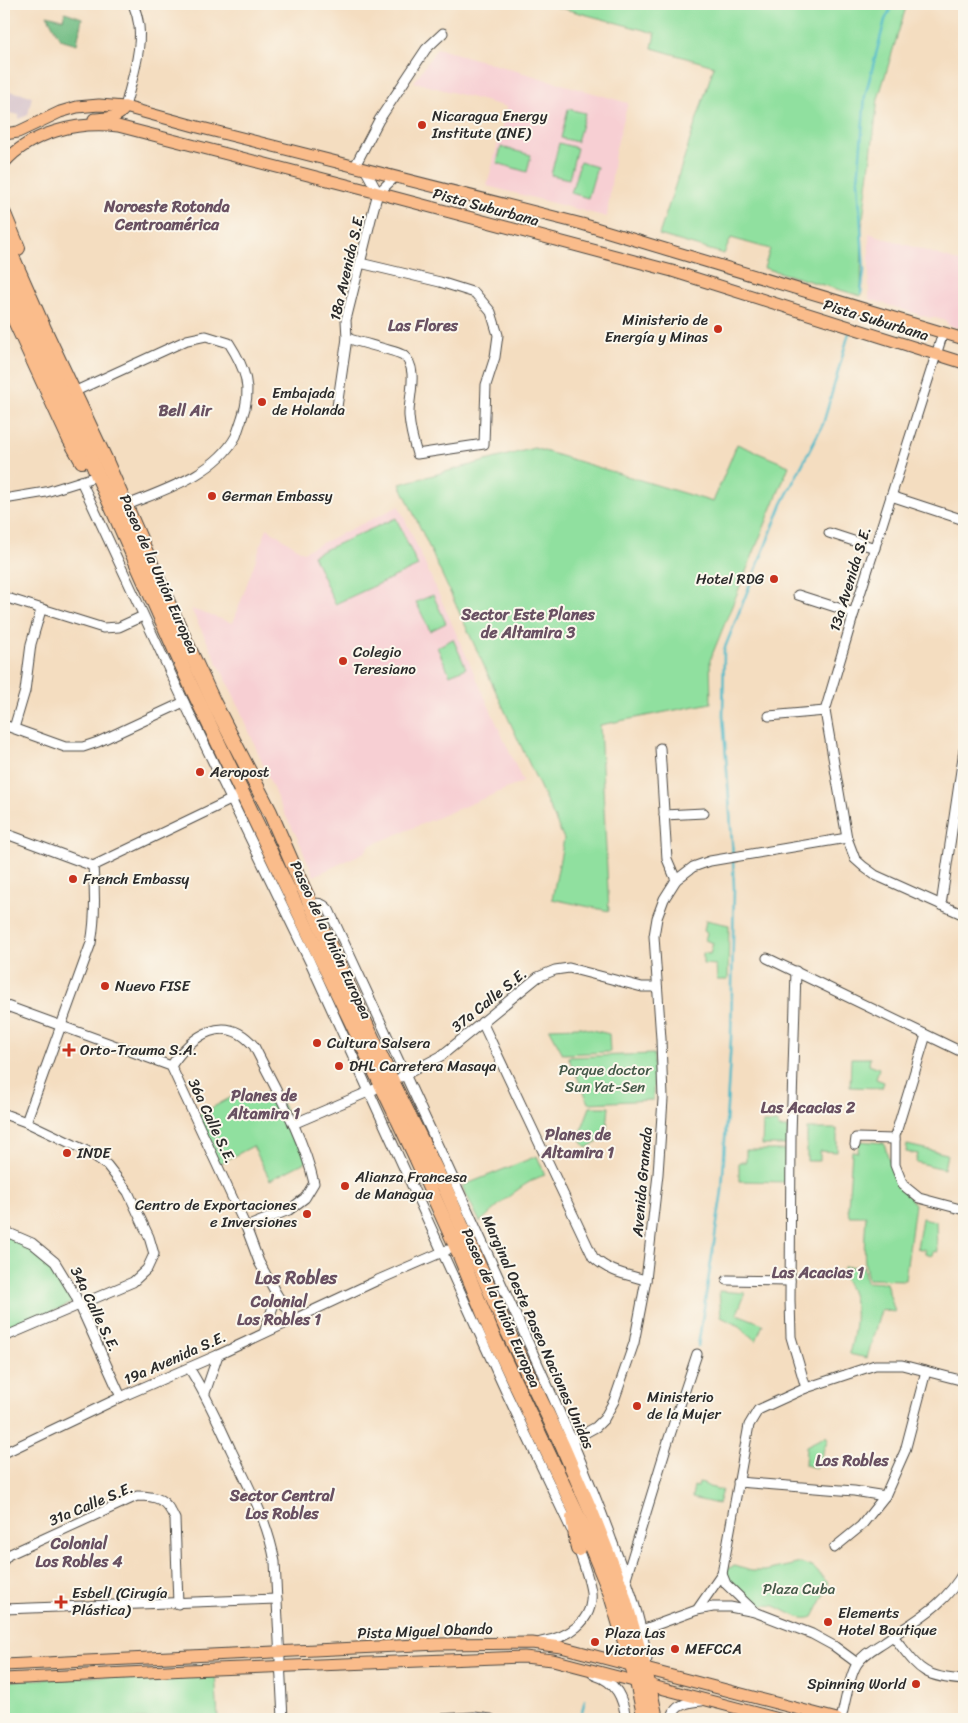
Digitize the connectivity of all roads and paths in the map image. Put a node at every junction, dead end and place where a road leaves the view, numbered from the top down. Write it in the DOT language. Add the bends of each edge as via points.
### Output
graph roads {
  1 [pos="133,4"];
  2 [pos="443,33"];
  3 [pos="125,107"];
  4 [pos="51,133"];
  5 [pos="4,134"];
  6 [pos="4,163"];
  7 [pos="360,168"];
  8 [pos="395,177"];
  9 [pos="378,193"];
  10 [pos="4,214"];
  11 [pos="4,238"];
  12 [pos="360,262"];
  13 [pos="4,264"];
  14 [pos="4,298"];
  15 [pos="943,333"];
  16 [pos="347,338"];
  17 [pos="964,339"];
  18 [pos="937,355"];
  19 [pos="964,363"];
  20 [pos="78,390"];
  21 [pos="337,407"];
  22 [pos="106,462"];
  23 [pos="86,479"];
  24 [pos="891,496"];
  25 [pos="4,499"];
  26 [pos="119,508"];
  27 [pos="964,520"];
  28 [pos="829,533"];
  29 [pos="874,548"];
  30 [pos="798,595"];
  31 [pos="4,597"];
  32 [pos="41,610"];
  33 [pos="854,613"];
  34 [pos="143,616"];
  35 [pos="184,702"];
  36 [pos="825,711"];
  37 [pos="770,716"];
  38 [pos="4,725"];
  39 [pos="14,728"];
  40 [pos="660,748"];
  41 [pos="964,750"];
  42 [pos="237,798"];
  43 [pos="704,813"];
  44 [pos="664,815"];
  45 [pos="4,833"];
  46 [pos="848,838"];
  47 [pos="93,866"];
  48 [pos="676,880"];
  49 [pos="304,905"];
  50 [pos="941,905"];
  51 [pos="964,915"];
  52 [pos="767,958"];
  53 [pos="796,972"];
  54 [pos="657,987"];
  55 [pos="4,1005"];
  56 [pos="482,1022"];
  57 [pos="60,1026"];
  58 [pos="926,1035"];
  59 [pos="964,1052"];
  60 [pos="171,1066"];
  61 [pos="405,1075"];
  62 [pos="382,1086"];
  63 [pos="4,1114"];
  64 [pos="26,1122"];
  65 [pos="293,1124"];
  66 [pos="895,1139"];
  67 [pos="855,1145"];
  68 [pos="964,1210"];
  69 [pos="246,1227"];
  70 [pos="4,1231"];
  71 [pos="456,1246"];
  72 [pos="646,1280"];
  73 [pos="727,1280"];
  74 [pos="790,1281"];
  75 [pos="277,1295"];
  76 [pos="80,1304"];
  77 [pos="295,1319"];
  78 [pos="264,1333"];
  79 [pos="4,1337"];
  80 [pos="697,1354"];
  81 [pos="218,1355"];
  82 [pos="189,1368"];
  83 [pos="926,1371"];
  84 [pos="964,1381"];
  85 [pos="806,1388"];
  86 [pos="205,1393"];
  87 [pos="121,1397"];
  88 [pos="567,1443"];
  89 [pos="547,1452"];
  90 [pos="4,1453"];
  91 [pos="562,1479"];
  92 [pos="738,1482"];
  93 [pos="885,1496"];
  94 [pos="834,1548"];
  95 [pos="578,1549"];
  96 [pos="4,1560"];
  97 [pos="964,1571"];
  98 [pos="722,1574"];
  99 [pos="623,1583"];
  100 [pos="277,1599"];
  101 [pos="178,1604"];
  102 [pos="4,1609"];
  103 [pos="697,1610"];
  104 [pos="755,1612"];
  105 [pos="642,1630"];
  106 [pos="892,1636"];
  107 [pos="532,1643"];
  108 [pos="280,1652"];
  109 [pos="524,1657"];
  110 [pos="857,1663"];
  111 [pos="4,1665"];
  112 [pos="281,1667"];
  113 [pos="641,1668"];
  114 [pos="4,1679"];
  115 [pos="964,1680"];
  116 [pos="643,1684"];
  117 [pos="705,1701"];
  118 [pos="283,1719"];
  119 [pos="439,1719"];
  120 [pos="491,1719"];
  121 [pos="626,1719"];
  122 [pos="645,1719"];
  123 [pos="656,1719"];
  124 [pos="672,1719"];
  125 [pos="779,1719"];
  126 [pos="839,1719"];
  1 -- 3 [label="street" via="140,33"];
  2 -- 7 [label="street" via="426,49 379,120"];
  3 -- 4 [label="main road" via="115,117 76,122"];
  3 -- 5 [label="main road, Pista Suburbana" via="99,105 77,108 60,112 18,132"];
  3 -- 7 [label="main road, Pista Suburbana"];
  4 -- 6 [label="main road, Pista Suburbana" via="20,148"];
  4 -- 9 [label="main road, Pista Suburbana" via="93,124 118,126"];
  7 -- 8 [label="main road, Pista Suburbana"];
  7 -- 9 [label="street"];
  8 -- 9 [label="street"];
  8 -- 15 [label="main road, Pista Suburbana" via="582,224"];
  9 -- 12 [label="street, 18a Avenida S.E."];
  9 -- 18 [label="main road, Pista Suburbana" via="672,271"];
  10 -- 20 [label="highway, Paseo de la Unión Europea"];
  11 -- 22 [label="highway, Paseo de la Unión Europea"];
  12 -- 16 [label="street, 18a Avenida S.E." via="346,320"];
  12 -- 16 [label="street" via="474,293 491,312 498,336 486,385 484,444 417,454 409,413 412,373 409,363 403,355"];
  13 -- 26 [label="highway, Paseo de la Unión Europea"];
  14 -- 23 [label="highway"];
  15 -- 17 [label="main road, Pista Suburbana"];
  15 -- 18 [label="street, 13a Avenida S.E."];
  16 -- 21 [label="street, 18a Avenida S.E."];
  18 -- 19 [label="main road, Pista Suburbana"];
  18 -- 24 [label="street, 13a Avenida S.E."];
  20 -- 22 [label="highway, Paseo de la Unión Europea" via="92,418"];
  20 -- 26 [label="street" via="187,340 206,336 229,343 244,370 248,389 245,408 236,436 220,457 182,481"];
  22 -- 26 [label="highway, Paseo de la Unión Europea"];
  23 -- 25 [label="street" via="46,492"];
  23 -- 26 [label="highway"];
  23 -- 34 [label="street"];
  24 -- 27 [label="street"];
  24 -- 29 [label="street, 13a Avenida S.E."];
  26 -- 42 [label="highway, Paseo de la Unión Europea"];
  26 -- 49 [label="highway, Paseo de la Unión Europea" via="270,812"];
  28 -- 29 [label="street"];
  29 -- 33 [label="street, 13a Avenida S.E."];
  30 -- 33 [label="street"];
  31 -- 32 [label="street"];
  32 -- 34 [label="street" via="103,628 119,627"];
  32 -- 39 [label="street"];
  33 -- 36 [label="street, 13a Avenida S.E."];
  34 -- 35 [label="street"];
  35 -- 39 [label="street" via="82,747 64,746"];
  35 -- 42 [label="street"];
  36 -- 37 [label="street"];
  36 -- 46 [label="street, 13a Avenida S.E."];
  38 -- 39 [label="street"];
  40 -- 44 [label="street"];
  41 -- 50 [label="street"];
  42 -- 47 [label="street"];
  42 -- 49 [label="highway, Paseo de la Unión Europea"];
  42 -- 62 [label="street" via="310,962"];
  43 -- 44 [label="street"];
  44 -- 48 [label="street" via="667,859"];
  45 -- 47 [label="street"];
  46 -- 48 [label="street" via="710,861 692,867"];
  46 -- 50 [label="street" via="855,859 864,868"];
  47 -- 57 [label="street" via="94,930"];
  48 -- 54 [label="street, Avenida Granada" via="657,918 654,936"];
  49 -- 61 [label="street, Marginal Oeste Paseo Naciones Unidas" via="320,903 329,910"];
  49 -- 62 [label="highway, Paseo de la Unión Europea"];
  50 -- 51 [label="street"];
  52 -- 53 [label="street"];
  53 -- 58 [label="street"];
  53 -- 74 [label="street"];
  54 -- 56 [label="street, 37a Calle S.E." via="642,987 569,968 555,970 538,977"];
  54 -- 72 [label="street, Avenida Granada" via="663,1099"];
  55 -- 57 [label="street, 36a Calle S.E."];
  56 -- 61 [label="street, 37a Calle S.E." via="441,1056"];
  56 -- 72 [label="street" via="593,1257 615,1272"];
  57 -- 60 [label="street, 36a Calle S.E."];
  57 -- 64 [label="street"];
  58 -- 59 [label="street"];
  58 -- 66 [label="street"];
  60 -- 65 [label="street" via="192,1040 217,1029 231,1029 245,1035 254,1046"];
  60 -- 69 [label="street, 36a Calle S.E."];
  61 -- 62 [label="street, 37a Calle S.E."];
  61 -- 88 [label="street, Marginal Oeste Paseo Naciones Unidas"];
  62 -- 65 [label="street, 37a Calle S.E."];
  62 -- 71 [label="highway, Paseo de la Unión Europea"];
  63 -- 64 [label="street"];
  64 -- 76 [label="street" via="89,1152 107,1165 128,1192 152,1245 154,1254 141,1276"];
  65 -- 69 [label="street" via="314,1183 305,1198 288,1210"];
  66 -- 67 [label="street" via="856,1138"];
  66 -- 68 [label="street" via="895,1165 903,1185 919,1198"];
  69 -- 75 [label="street, 36a Calle S.E." via="259,1262"];
  70 -- 76 [label="street, 34a Calle S.E." via="32,1243 55,1262"];
  71 -- 77 [label="street, 19a Avenida S.E."];
  71 -- 88 [label="highway, Paseo de la Unión Europea" via="507,1330"];
  71 -- 89 [label="highway, Paseo de la Unión Europea" via="493,1336"];
  71 -- 95 [label="street" via="506,1392"];
  72 -- 88 [label="street, Avenida Granada" via="634,1343 614,1401 600,1423"];
  73 -- 74 [label="street"];
  74 -- 85 [label="street" via="791,1337"];
  75 -- 77 [label="street, 36a Calle S.E."];
  75 -- 78 [label="street"];
  76 -- 79 [label="street"];
  76 -- 87 [label="street, 34a Calle S.E."];
  77 -- 78 [label="street, 19a Avenida S.E."];
  78 -- 81 [label="street, 19a Avenida S.E."];
  80 -- 99 [label="street"];
  81 -- 82 [label="street, 19a Avenida S.E."];
  81 -- 86 [label="street"];
  82 -- 86 [label="street"];
  82 -- 87 [label="street, 19a Avenida S.E."];
  83 -- 84 [label="street"];
  83 -- 85 [label="street" via="902,1365 875,1365"];
  83 -- 93 [label="street" via="905,1451"];
  85 -- 92 [label="street" via="758,1410 749,1425"];
  86 -- 100 [label="street" via="271,1541"];
  87 -- 90 [label="street, 19a Avenida S.E."];
  88 -- 89 [label="street, Avenida Granada"];
  88 -- 99 [label="highway, Paseo de la Unión Europea"];
  89 -- 91 [label="highway, Paseo de la Unión Europea"];
  91 -- 95 [label="highway"];
  91 -- 113 [label="highway, Paseo de la Unión Europea"];
  92 -- 93 [label="street"];
  92 -- 98 [label="street"];
  93 -- 94 [label="street" via="861,1526"];
  95 -- 107 [label="street" via="590,1588 587,1614 567,1635"];
  96 -- 101 [label="street, 31a Calle S.E." via="137,1496 150,1496 164,1500 175,1519"];
  97 -- 106 [label="street" via="953,1589 931,1611"];
  98 -- 103 [label="street"];
  98 -- 104 [label="street" via="726,1584"];
  99 -- 105 [label="street"];
  99 -- 113 [label="highway, Paseo de la Unión Europea"];
  100 -- 101 [label="street"];
  100 -- 108 [label="street"];
  101 -- 102 [label="street"];
  103 -- 104 [label="street" via="730,1607"];
  103 -- 105 [label="street"];
  104 -- 110 [label="street" via="812,1634"];
  105 -- 113 [label="street"];
  106 -- 110 [label="street"];
  106 -- 115 [label="street" via="920,1669 934,1676"];
  107 -- 108 [label="main road, Pista Miguel Obando"];
  107 -- 113 [label="main road, Pista Miguel Obando" via="561,1647"];
  108 -- 111 [label="main road, Pista Miguel Obando"];
  108 -- 112 [label="street"];
  109 -- 112 [label="main road, Pista Miguel Obando"];
  109 -- 116 [label="main road, Pista Miguel Obando" via="553,1660"];
  109 -- 121 [label="street" via="575,1669 607,1681 622,1697"];
  110 -- 126 [label="street"];
  112 -- 114 [label="main road, Pista Miguel Obando"];
  112 -- 118 [label="street"];
  113 -- 116 [label="highway, Paseo de la Unión Europea"];
  113 -- 126 [label="main road, Pista Miguel Obando"];
  116 -- 117 [label="main road, Pista Miguel Obando"];
  116 -- 122 [label="highway, Paseo de la Unión Europea"];
  116 -- 123 [label="highway, Paseo de la Unión Europea"];
  117 -- 124 [label="street" via="679,1706"];
  117 -- 125 [label="main road, Pista Miguel Obando"];
  119 -- 120 [label="street"];
}
